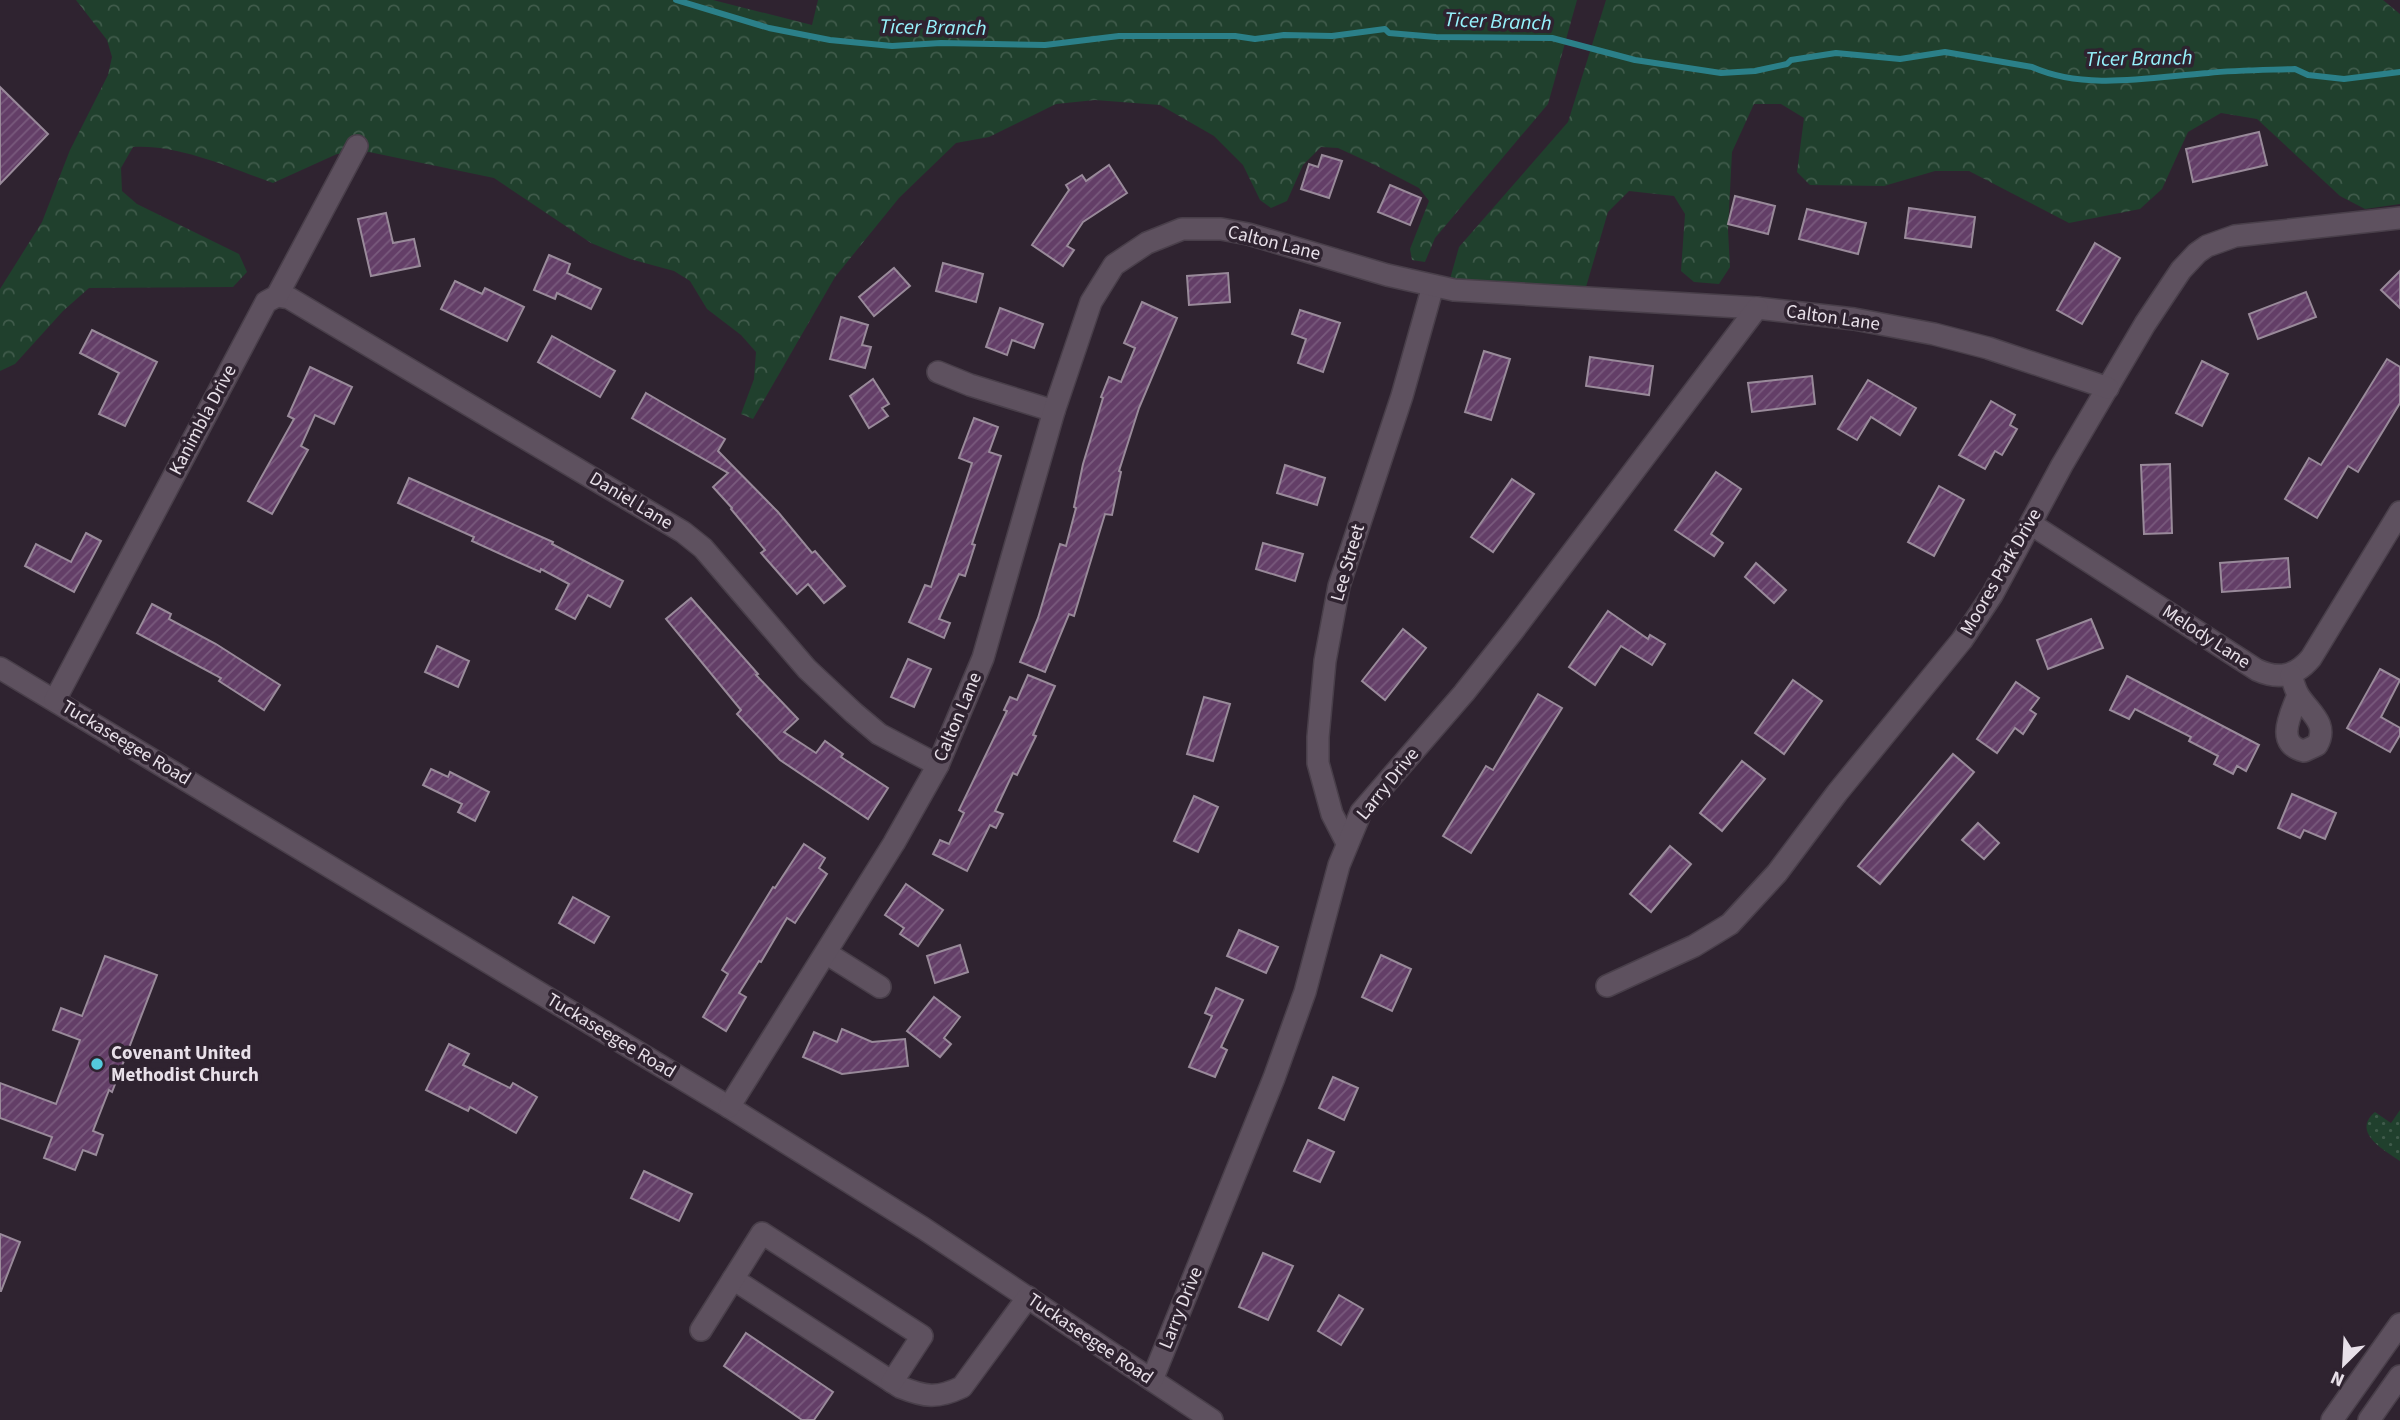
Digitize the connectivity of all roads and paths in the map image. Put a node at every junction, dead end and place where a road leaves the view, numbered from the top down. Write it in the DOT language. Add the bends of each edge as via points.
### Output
graph roads {
  1 [pos="358,146"];
  2 [pos="2400,218"];
  3 [pos="1433,286"];
  4 [pos="277,296"];
  5 [pos="1757,308"];
  6 [pos="938,372"];
  7 [pos="2108,388"];
  8 [pos="1054,411"];
  9 [pos="2400,512"];
  10 [pos="2031,524"];
  11 [pos="0,668"];
  12 [pos="55,700"];
  13 [pos="938,765"];
  14 [pos="1347,843"];
  15 [pos="826,953"];
  16 [pos="1607,986"];
  17 [pos="880,987"];
  18 [pos="729,1107"];
  19 [pos="733,1279"];
  20 [pos="1028,1297"];
  21 [pos="2400,1324"];
  22 [pos="701,1330"];
  23 [pos="2393,1348"];
  24 [pos="2400,1376"];
  25 [pos="1152,1380"];
  26 [pos="892,1382"];
  27 [pos="1202,1417"];
  28 [pos="2332,1420"];
  29 [pos="2369,1420"];
  1 -- 4 [label="street, Kanimbla Drive"];
  2 -- 7 [label="street, Moores Park Drive" via="2273,230 2207,246 2180,270"];
  3 -- 5 [label="street, Calton Lane"];
  3 -- 8 [label="street, Calton Lane" via="1248,234 1182,229 1147,243 1114,265 1098,288"];
  3 -- 14 [label="street, Lee Street" via="1339,586 1325,661 1318,763 1332,814"];
  4 -- 12 [label="street, Kanimbla Drive" via="266,302"];
  4 -- 13 [label="street, Daniel Lane" via="289,298 683,532 703,548 807,669 854,713 879,734"];
  5 -- 7 [label="street, Calton Lane" via="1934,334"];
  5 -- 14 [label="street, Larry Drive" via="1513,631 1361,812"];
  6 -- 8 [label="street"];
  7 -- 10 [label="street, Moores Park Drive"];
  8 -- 13 [label="street, Calton Lane" via="983,658"];
  9 -- 10 [label="street, Melody Lane" via="2295,685 2257,670"];
  10 -- 16 [label="street, Moores Park Drive" via="1962,640 1749,905 1730,924 1694,947"];
  11 -- 12 [label="street, Tuckaseegee Road"];
  12 -- 18 [label="street, Tuckaseegee Road"];
  13 -- 15 [label="street, Calton Lane"];
  14 -- 25 [label="street, Larry Drive" via="1305,992 1274,1078"];
  15 -- 17 [label="street"];
  15 -- 18 [label="street, Calton Lane"];
  18 -- 20 [label="street, Tuckaseegee Road"];
  19 -- 22 [label="street"];
  19 -- 26 [label="street"];
  19 -- 26 [label="street" via="762,1233 922,1336"];
  20 -- 25 [label="street, Tuckaseegee Road"];
  20 -- 26 [label="street" via="962,1387 948,1394 923,1396"];
  21 -- 23 [label="street"];
  23 -- 28 [label="street"];
  24 -- 29 [label="street"];
  25 -- 27 [label="street, Tuckaseegee Road"];
}
